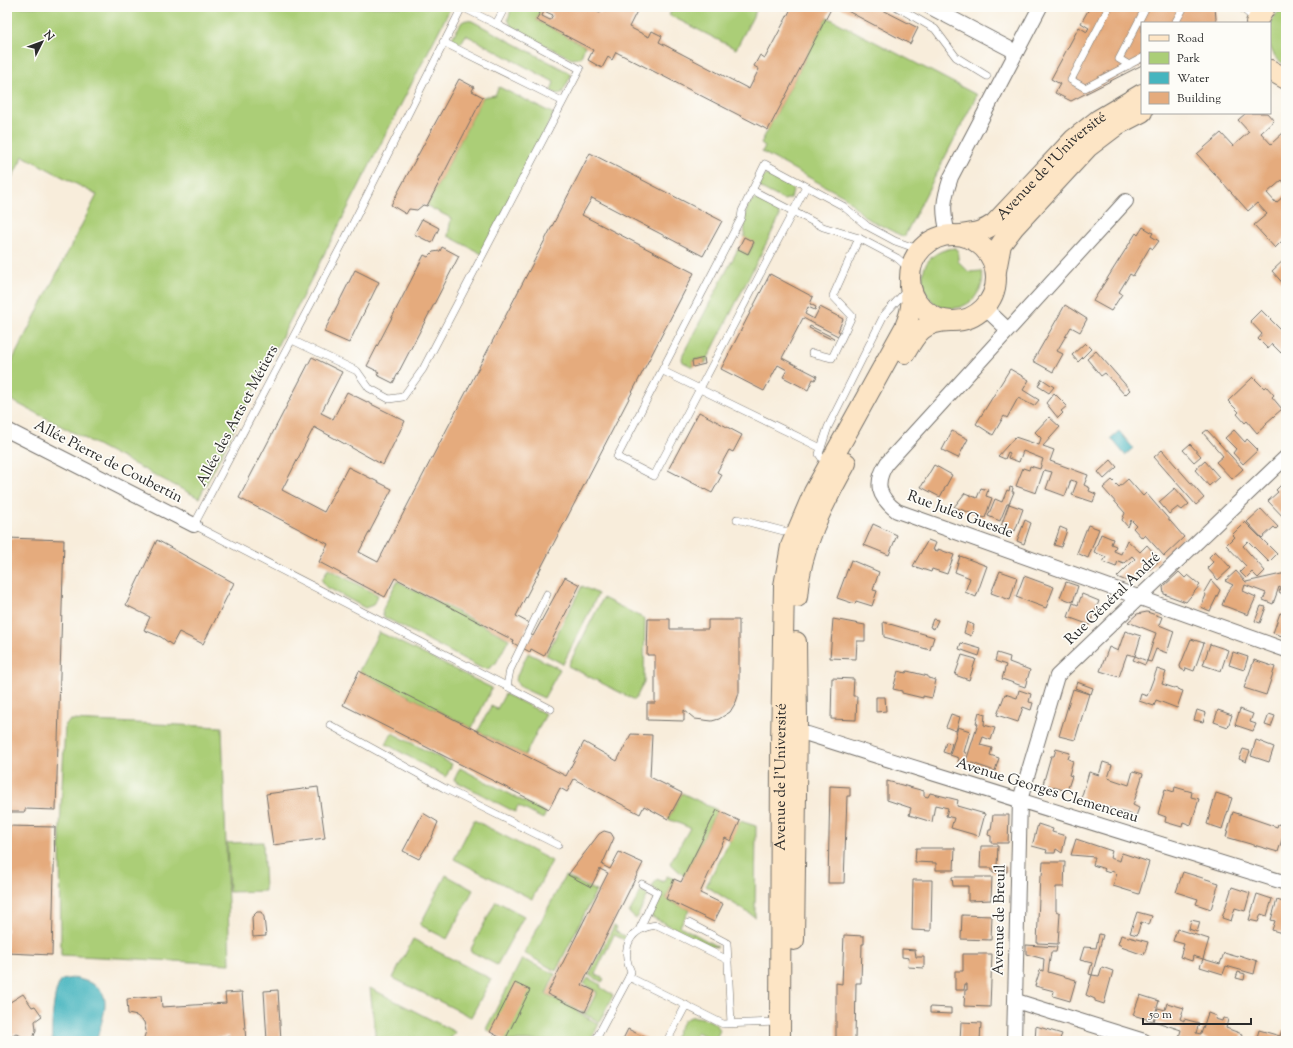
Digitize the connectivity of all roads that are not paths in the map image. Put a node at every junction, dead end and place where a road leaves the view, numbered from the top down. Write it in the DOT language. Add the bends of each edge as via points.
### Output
graph roads {
  1 [pos="462,7"];
  2 [pos="505,7"];
  3 [pos="897,7"];
  4 [pos="930,7"];
  5 [pos="1040,7"];
  6 [pos="1109,7"];
  7 [pos="1146,7"];
  8 [pos="1184,7"];
  9 [pos="1241,7"];
  10 [pos="1259,17"];
  11 [pos="1176,22"];
  12 [pos="496,24"];
  13 [pos="443,42"];
  14 [pos="1016,52"];
  15 [pos="1141,59"];
  16 [pos="1129,65"];
  17 [pos="987,76"];
  18 [pos="1141,95"];
  19 [pos="562,101"];
  20 [pos="1141,113"];
  21 [pos="806,187"];
  22 [pos="752,190"];
  23 [pos="1126,201"];
  24 [pos="794,211"];
  25 [pos="955,235"];
  26 [pos="859,238"];
  27 [pos="926,243"];
  28 [pos="996,271"];
  29 [pos="910,280"];
  30 [pos="985,308"];
  31 [pos="950,321"];
  32 [pos="1007,329"];
  33 [pos="292,340"];
  34 [pos="812,353"];
  35 [pos="663,370"];
  36 [pos="699,390"];
  37 [pos="7,430"];
  38 [pos="821,448"];
  39 [pos="1286,457"];
  40 [pos="836,468"];
  41 [pos="737,519"];
  42 [pos="194,525"];
  43 [pos="803,536"];
  44 [pos="547,594"];
  45 [pos="1139,597"];
  46 [pos="1286,650"];
  47 [pos="507,686"];
  48 [pos="551,708"];
  49 [pos="330,725"];
  50 [pos="797,734"];
  51 [pos="1020,800"];
  52 [pos="558,845"];
  53 [pos="1286,883"];
  54 [pos="642,884"];
  55 [pos="689,923"];
  56 [pos="639,930"];
  57 [pos="728,960"];
  58 [pos="629,977"];
  59 [pos="1016,1001"];
  60 [pos="686,1005"];
  61 [pos="731,1023"];
  62 [pos="787,1031"];
  63 [pos="594,1041"];
  64 [pos="667,1041"];
  65 [pos="1014,1041"];
  66 [pos="1144,1041"];
  1 -- 12 [label="lane"];
  1 -- 13 [label="lane, Allée des Arts et Métiers"];
  2 -- 12 [label="lane"];
  3 -- 17 [label="lane" via="935,29 956,57"];
  4 -- 14 [label="street"];
  5 -- 14 [label="street"];
  6 -- 16 [label="lane" via="1071,80 1085,88"];
  7 -- 16 [label="lane" via="1119,59"];
  8 -- 11 [label="lane"];
  9 -- 10 [label="lane"];
  12 -- 19 [label="lane" via="580,69"];
  13 -- 19 [label="lane"];
  13 -- 33 [label="lane, Allée des Arts et Métiers"];
  14 -- 25 [label="street" via="951,177 943,214"];
  15 -- 16 [label="lane"];
  18 -- 25 [label="street, Avenue de l'Université" via="1098,120 1074,139 990,227 979,233"];
  19 -- 33 [label="lane" via="423,369 403,397 389,399 369,388 357,371"];
  20 -- 28 [label="street, Avenue de l'Université" via="1103,135 1074,160 1006,235 998,253"];
  21 -- 22 [label="lane" via="765,164"];
  21 -- 24 [label="lane"];
  21 -- 27 [label="lane" via="843,206 867,226 904,245 912,247"];
  22 -- 24 [label="lane"];
  22 -- 35 [label="lane" via="742,211 742,218"];
  23 -- 32 [label="street, Rue Jules Guesde"];
  24 -- 26 [label="lane" via="823,227"];
  24 -- 36 [label="lane"];
  25 -- 27 [label="street" via="936,237"];
  25 -- 28 [label="street" via="974,239 984,247 992,258"];
  26 -- 29 [label="lane" via="897,258 904,264"];
  26 -- 34 [label="lane" via="833,296 852,316 832,358"];
  27 -- 29 [label="street" via="912,261"];
  28 -- 30 [label="street" via="996,284"];
  29 -- 31 [label="street" via="916,300 925,311 936,318"];
  29 -- 38 [label="lane" via="884,315 828,427"];
  29 -- 40 [label="street, Avenue de l'Université" via="912,312"];
  30 -- 31 [label="street" via="975,316"];
  30 -- 32 [label="street"];
  31 -- 40 [label="street, Avenue de l'Université" via="930,324 916,333"];
  32 -- 45 [label="street, Rue Jules Guesde" via="887,463 881,473 879,484 883,497 897,511"];
  33 -- 42 [label="lane, Allée des Arts et Métiers"];
  35 -- 36 [label="lane"];
  35 -- 36 [label="lane" via="617,458 654,476"];
  36 -- 38 [label="lane"];
  37 -- 42 [label="street, Allée Pierre de Coubertin"];
  38 -- 40 [label="lane" via="819,454 823,460"];
  39 -- 45 [label="street, Rue Général André"];
  40 -- 43 [label="street, Avenue de l'Université" via="815,522"];
  41 -- 43 [label="lane"];
  42 -- 47 [label="lane"];
  43 -- 50 [label="street, Avenue de l'Université" via="796,628"];
  43 -- 62 [label="street, Avenue de l'Université" via="791,546 784,586 780,743"];
  44 -- 47 [label="lane" via="510,670"];
  45 -- 46 [label="street, Rue Jules Guesde"];
  45 -- 51 [label="street, Rue Général André" via="1057,676"];
  47 -- 48 [label="lane"];
  49 -- 52 [label="lane" via="444,788"];
  50 -- 51 [label="street, Avenue Georges Clemenceau" via="808,734"];
  50 -- 62 [label="street, Avenue de l'Université"];
  51 -- 53 [label="street, Avenue Georges Clemenceau"];
  51 -- 59 [label="street, Avenue de Breuil"];
  54 -- 56 [label="lane" via="657,892"];
  55 -- 57 [label="lane" via="728,944"];
  56 -- 57 [label="lane" via="657,925"];
  56 -- 58 [label="lane" via="627,946 626,955 631,972"];
  57 -- 61 [label="lane"];
  58 -- 60 [label="lane"];
  58 -- 63 [label="lane"];
  59 -- 65 [label="street, Avenue de Breuil"];
  59 -- 66 [label="street"];
  60 -- 61 [label="lane" via="723,1024"];
  60 -- 64 [label="lane"];
  61 -- 62 [label="lane"];
}
